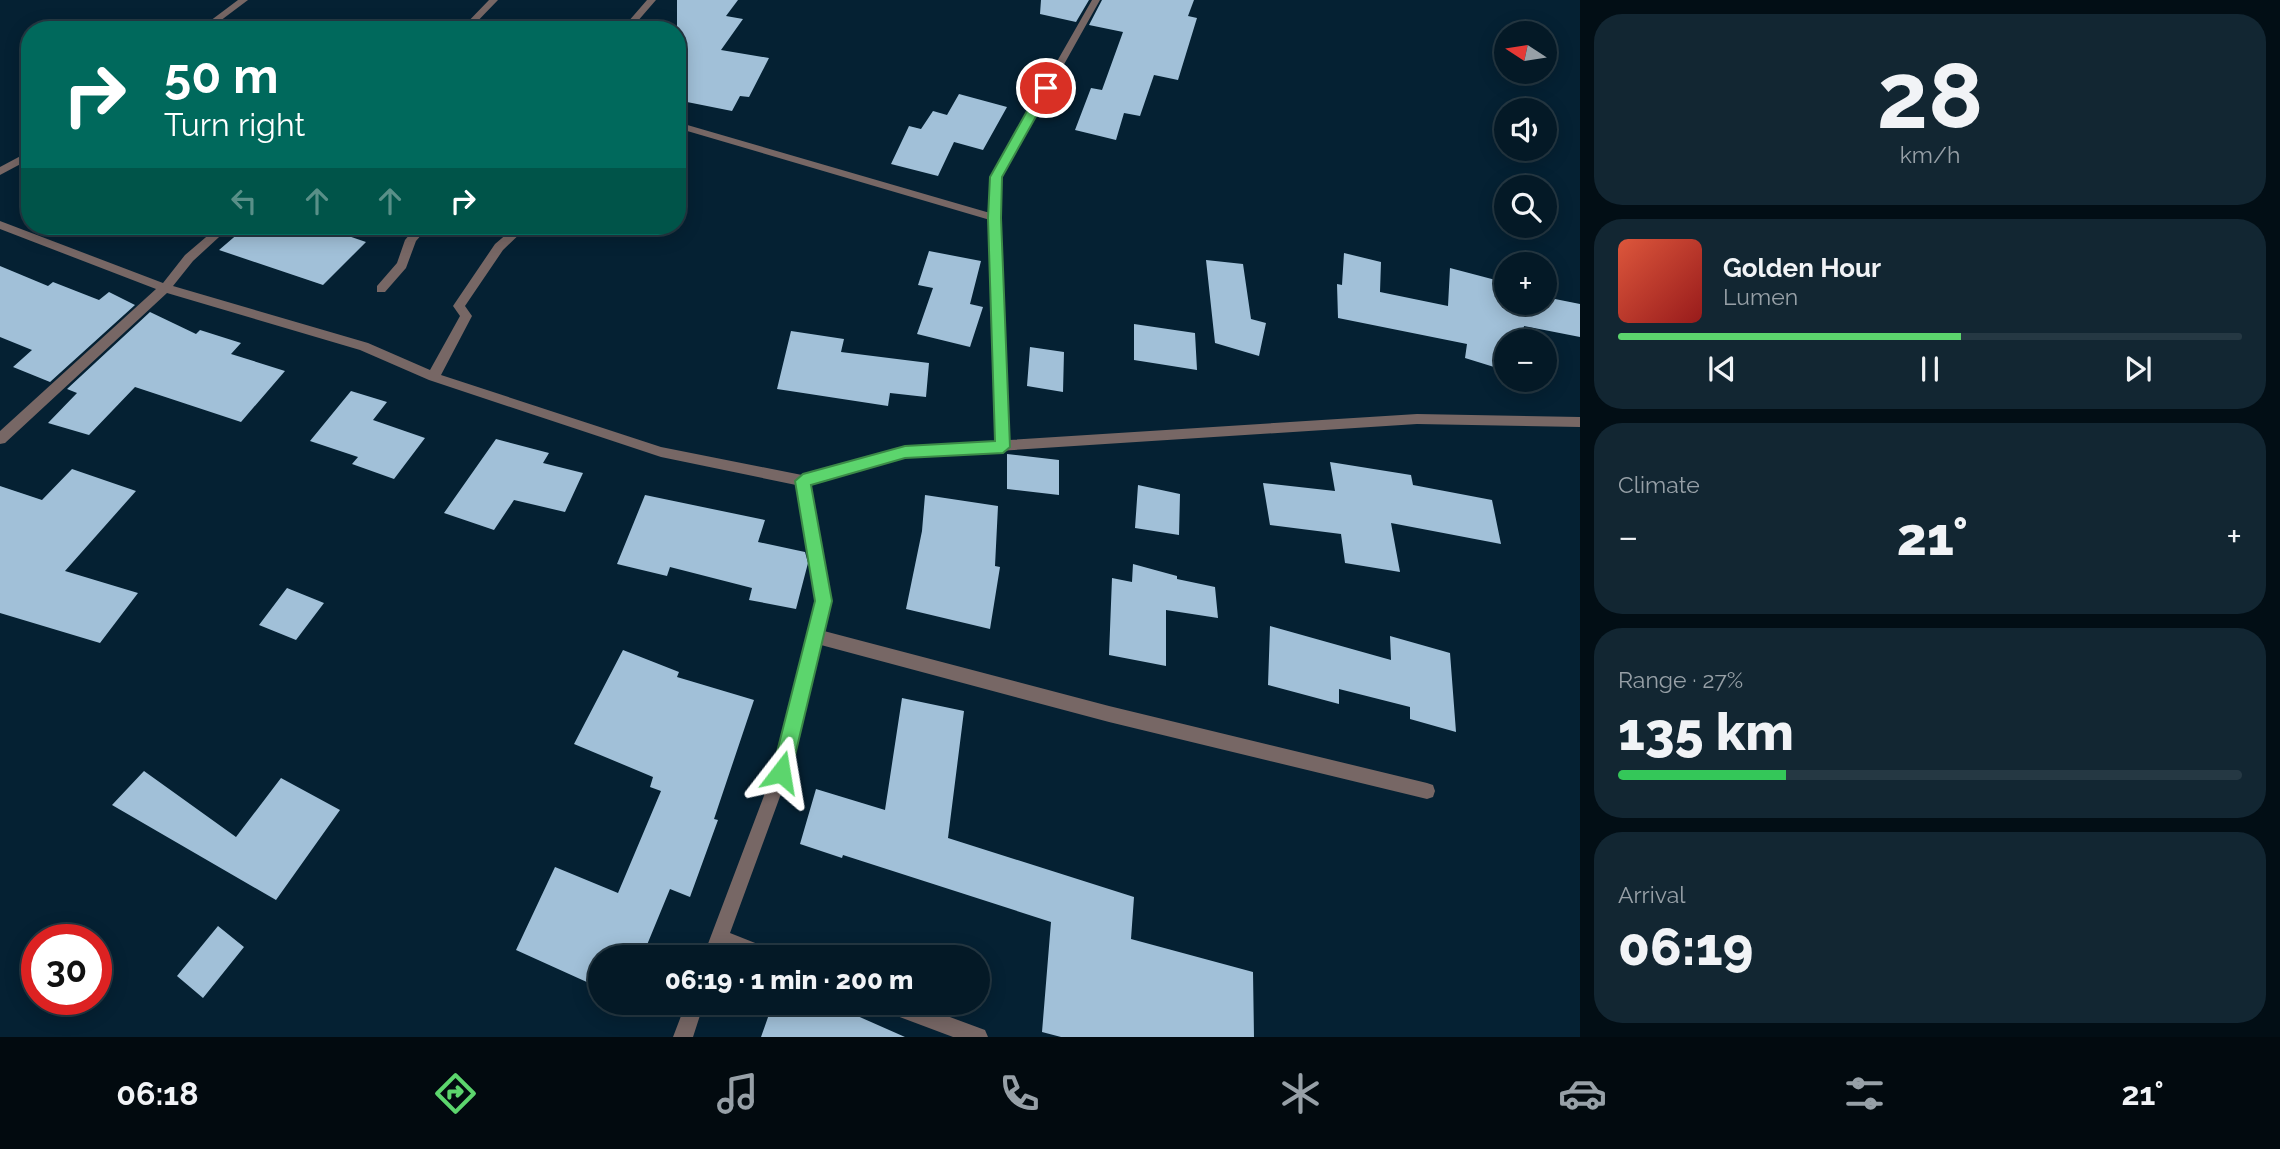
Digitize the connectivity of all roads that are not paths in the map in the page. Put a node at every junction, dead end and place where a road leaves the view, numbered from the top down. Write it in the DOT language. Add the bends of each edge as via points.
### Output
graph roads {
  1 [pos="244,0"];
  2 [pos="494,0"];
  3 [pos="652,0"];
  4 [pos="1096,0"];
  5 [pos="215,21"];
  6 [pos="473,21"];
  7 [pos="633,21"];
  8 [pos="686,128"];
  9 [pos="21,159"];
  10 [pos="0,172"];
  11 [pos="995,218"];
  12 [pos="0,225"];
  13 [pos="21,233"];
  14 [pos="26,235"];
  15 [pos="216,235"];
  16 [pos="415,235"];
  17 [pos="513,235"];
  18 [pos="165,288"];
  19 [pos="381,289"];
  20 [pos="433,377"];
  21 [pos="1580,422"];
  22 [pos="0,439"];
  23 [pos="1003,447"];
  24 [pos="803,481"];
  25 [pos="815,636"];
  26 [pos="1427,791"];
  27 [pos="719,938"];
  28 [pos="716,945"];
  29 [pos="737,945"];
  30 [pos="691,1015"];
  31 [pos="920,1015"];
  32 [pos="683,1037"];
  33 [pos="978,1037"];
  1 -- 5 [label="street"];
  2 -- 6 [label="street"];
  3 -- 7 [label="street"];
  4 -- 11 [label="street" via="996,177"];
  8 -- 11 [label="street"];
  9 -- 10 [label="street"];
  11 -- 23 [label="street"];
  12 -- 13 [label="street"];
  14 -- 18 [label="street"];
  15 -- 18 [label="street"];
  16 -- 19 [label="street" via="402,265"];
  17 -- 20 [label="street" via="499,247 459,306 466,316"];
  18 -- 20 [label="street" via="364,346"];
  18 -- 22 [label="street"];
  20 -- 24 [label="street" via="661,452"];
  21 -- 23 [label="street" via="1417,419"];
  23 -- 24 [label="street" via="905,452"];
  24 -- 25 [label="street" via="824,601"];
  25 -- 26 [label="street"];
  25 -- 27 [label="street" via="781,772"];
  27 -- 28 [label="street"];
  27 -- 29 [label="street"];
  30 -- 32 [label="street"];
  31 -- 33 [label="street"];
}
